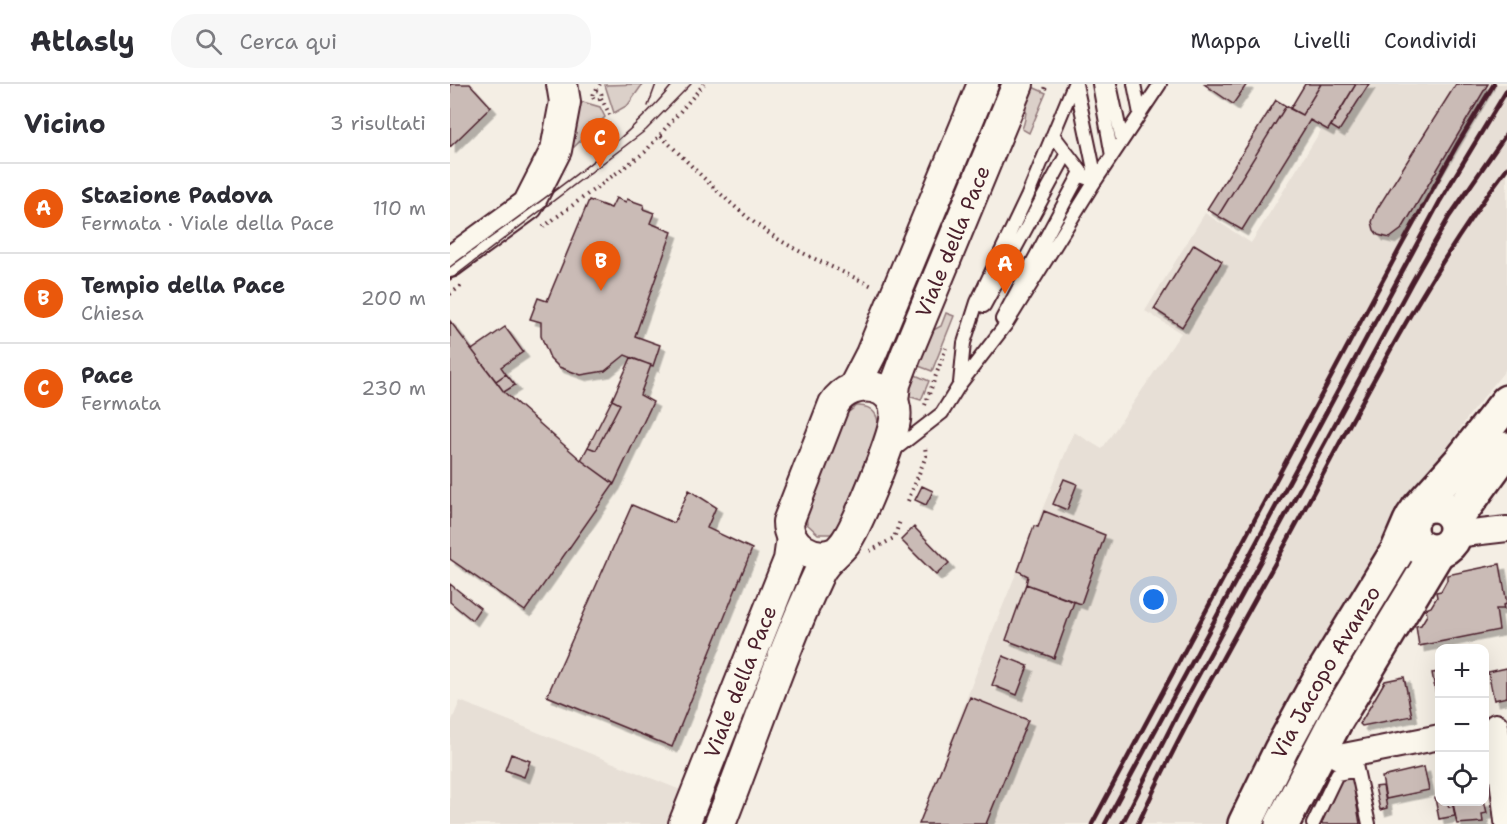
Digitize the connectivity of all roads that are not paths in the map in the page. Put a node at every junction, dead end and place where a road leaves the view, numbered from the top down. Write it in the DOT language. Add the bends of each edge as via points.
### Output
graph roads {
  1 [pos="562,84"];
  2 [pos="983,84"];
  3 [pos="1099,84"];
  4 [pos="1110,84"];
  5 [pos="1134,84"];
  6 [pos="1148,84"];
  7 [pos="1160,84"];
  8 [pos="1076,85"];
  9 [pos="1037,86"];
  10 [pos="1151,98"];
  11 [pos="1139,110"];
  12 [pos="1054,136"];
  13 [pos="1122,140"];
  14 [pos="1112,152"];
  15 [pos="1067,153"];
  16 [pos="1078,177"];
  17 [pos="1094,183"];
  18 [pos="460,271"];
  19 [pos="969,326"];
  20 [pos="993,340"];
  21 [pos="960,384"];
  22 [pos="854,387"];
  23 [pos="1507,402"];
  24 [pos="894,404"];
  25 [pos="925,428"];
  26 [pos="1507,449"];
  27 [pos="881,461"];
  28 [pos="1414,516"];
  29 [pos="1507,529"];
  30 [pos="1449,535"];
  31 [pos="792,538"];
  32 [pos="835,553"];
  33 [pos="1496,726"];
  34 [pos="1435,739"];
  35 [pos="1321,746"];
  36 [pos="1355,763"];
  37 [pos="1507,820"];
  38 [pos="684,824"];
  39 [pos="720,824"];
  40 [pos="1245,824"];
  41 [pos="1282,824"];
  42 [pos="1313,824"];
  43 [pos="1369,824"];
  1 -- 18 [label="street" via="565,102 556,150 532,219"];
  2 -- 22 [label="street, Viale della Pace"];
  3 -- 14 [label="lane"];
  4 -- 13 [label="lane"];
  5 -- 11 [label="lane"];
  6 -- 10 [label="lane"];
  7 -- 10 [label="lane"];
  8 -- 12 [label="lane"];
  8 -- 17 [label="lane"];
  9 -- 24 [label="street, Viale della Pace" via="906,355 895,384"];
  10 -- 11 [label="lane"];
  11 -- 13 [label="lane"];
  12 -- 15 [label="lane"];
  12 -- 19 [label="lane"];
  13 -- 14 [label="lane"];
  14 -- 17 [label="lane"];
  15 -- 16 [label="lane"];
  15 -- 19 [label="lane" via="985,304"];
  16 -- 17 [label="lane"];
  16 -- 20 [label="lane" via="1003,314"];
  17 -- 20 [label="lane"];
  19 -- 21 [label="lane"];
  20 -- 21 [label="lane"];
  21 -- 25 [label="lane" via="942,413"];
  22 -- 24 [label="street" via="871,386 887,394"];
  22 -- 31 [label="street, Viale della Pace" via="840,395 831,409 790,516 788,528"];
  23 -- 28 [label="main road, Via Jacopo Avanzo"];
  24 -- 25 [label="lane" via="903,420"];
  24 -- 27 [label="street, Viale della Pace" via="893,429"];
  25 -- 27 [label="lane"];
  26 -- 30 [label="main road, Via Jacopo Avanzo"];
  27 -- 32 [label="street, Viale della Pace" via="849,536"];
  28 -- 30 [label="main road" via="1411,538 1416,544 1430,551"];
  28 -- 40 [label="main road, Via Jacopo Avanzo" via="1281,750"];
  29 -- 30 [label="street"];
  30 -- 35 [label="main road, Via Jacopo Avanzo"];
  31 -- 32 [label="street" via="814,555"];
  31 -- 38 [label="street, Viale della Pace" via="789,560"];
  32 -- 39 [label="street, Viale della Pace" via="824,564 810,593"];
  33 -- 37 [label="street"];
  34 -- 36 [label="street"];
  35 -- 36 [label="street"];
  35 -- 41 [label="main road, Via Jacopo Avanzo"];
  36 -- 42 [label="lane" via="1337,774"];
  36 -- 43 [label="lane"];
}
